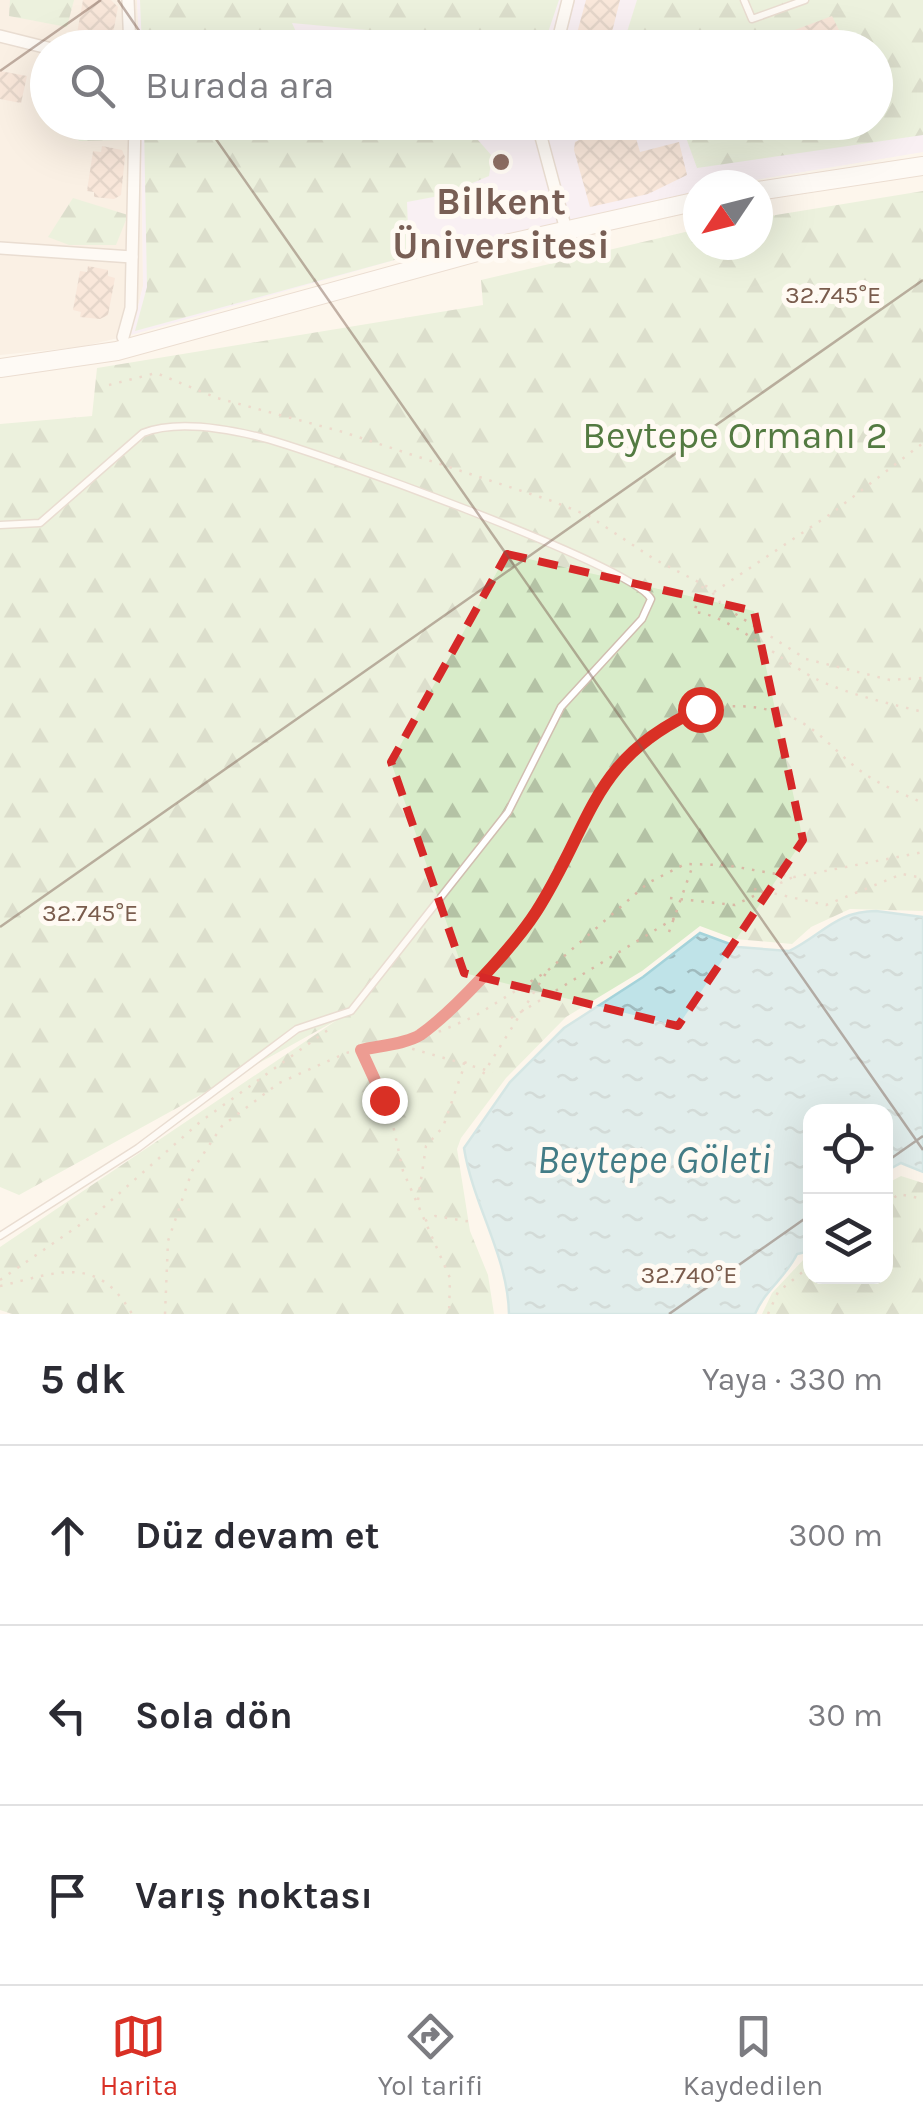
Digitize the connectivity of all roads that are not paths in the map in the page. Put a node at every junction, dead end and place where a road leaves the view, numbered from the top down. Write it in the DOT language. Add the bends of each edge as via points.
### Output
graph roads {
  1 [pos="128,0"];
  2 [pos="568,0"];
  3 [pos="744,0"];
  4 [pos="805,0"];
  5 [pos="129,30"];
  6 [pos="560,30"];
  7 [pos="0,36"];
  8 [pos="30,44"];
  9 [pos="135,140"];
  10 [pos="543,140"];
  11 [pos="923,166"];
  12 [pos="773,189"];
  13 [pos="683,204"];
  14 [pos="566,230"];
  15 [pos="0,248"];
  16 [pos="132,257"];
  17 [pos="123,337"];
  18 [pos="0,368"];
  19 [pos="0,525"];
  20 [pos="0,1236"];
  1 -- 5 [label="street"];
  2 -- 6 [label="street"];
  3 -- 4 [label="lane" via="752,19"];
  7 -- 8 [label="street"];
  9 -- 16 [label="street"];
  10 -- 14 [label="street"];
  11 -- 12 [label="main road"];
  13 -- 14 [label="main road"];
  14 -- 18 [label="main road" via="118,351"];
  15 -- 16 [label="street"];
  16 -- 17 [label="street"];
  19 -- 20 [label="lane" via="21,527 49,517 143,433 200,428 256,436 602,565 648,592 650,607 561,707 508,812 351,1011 297,1029 138,1148"];
}
